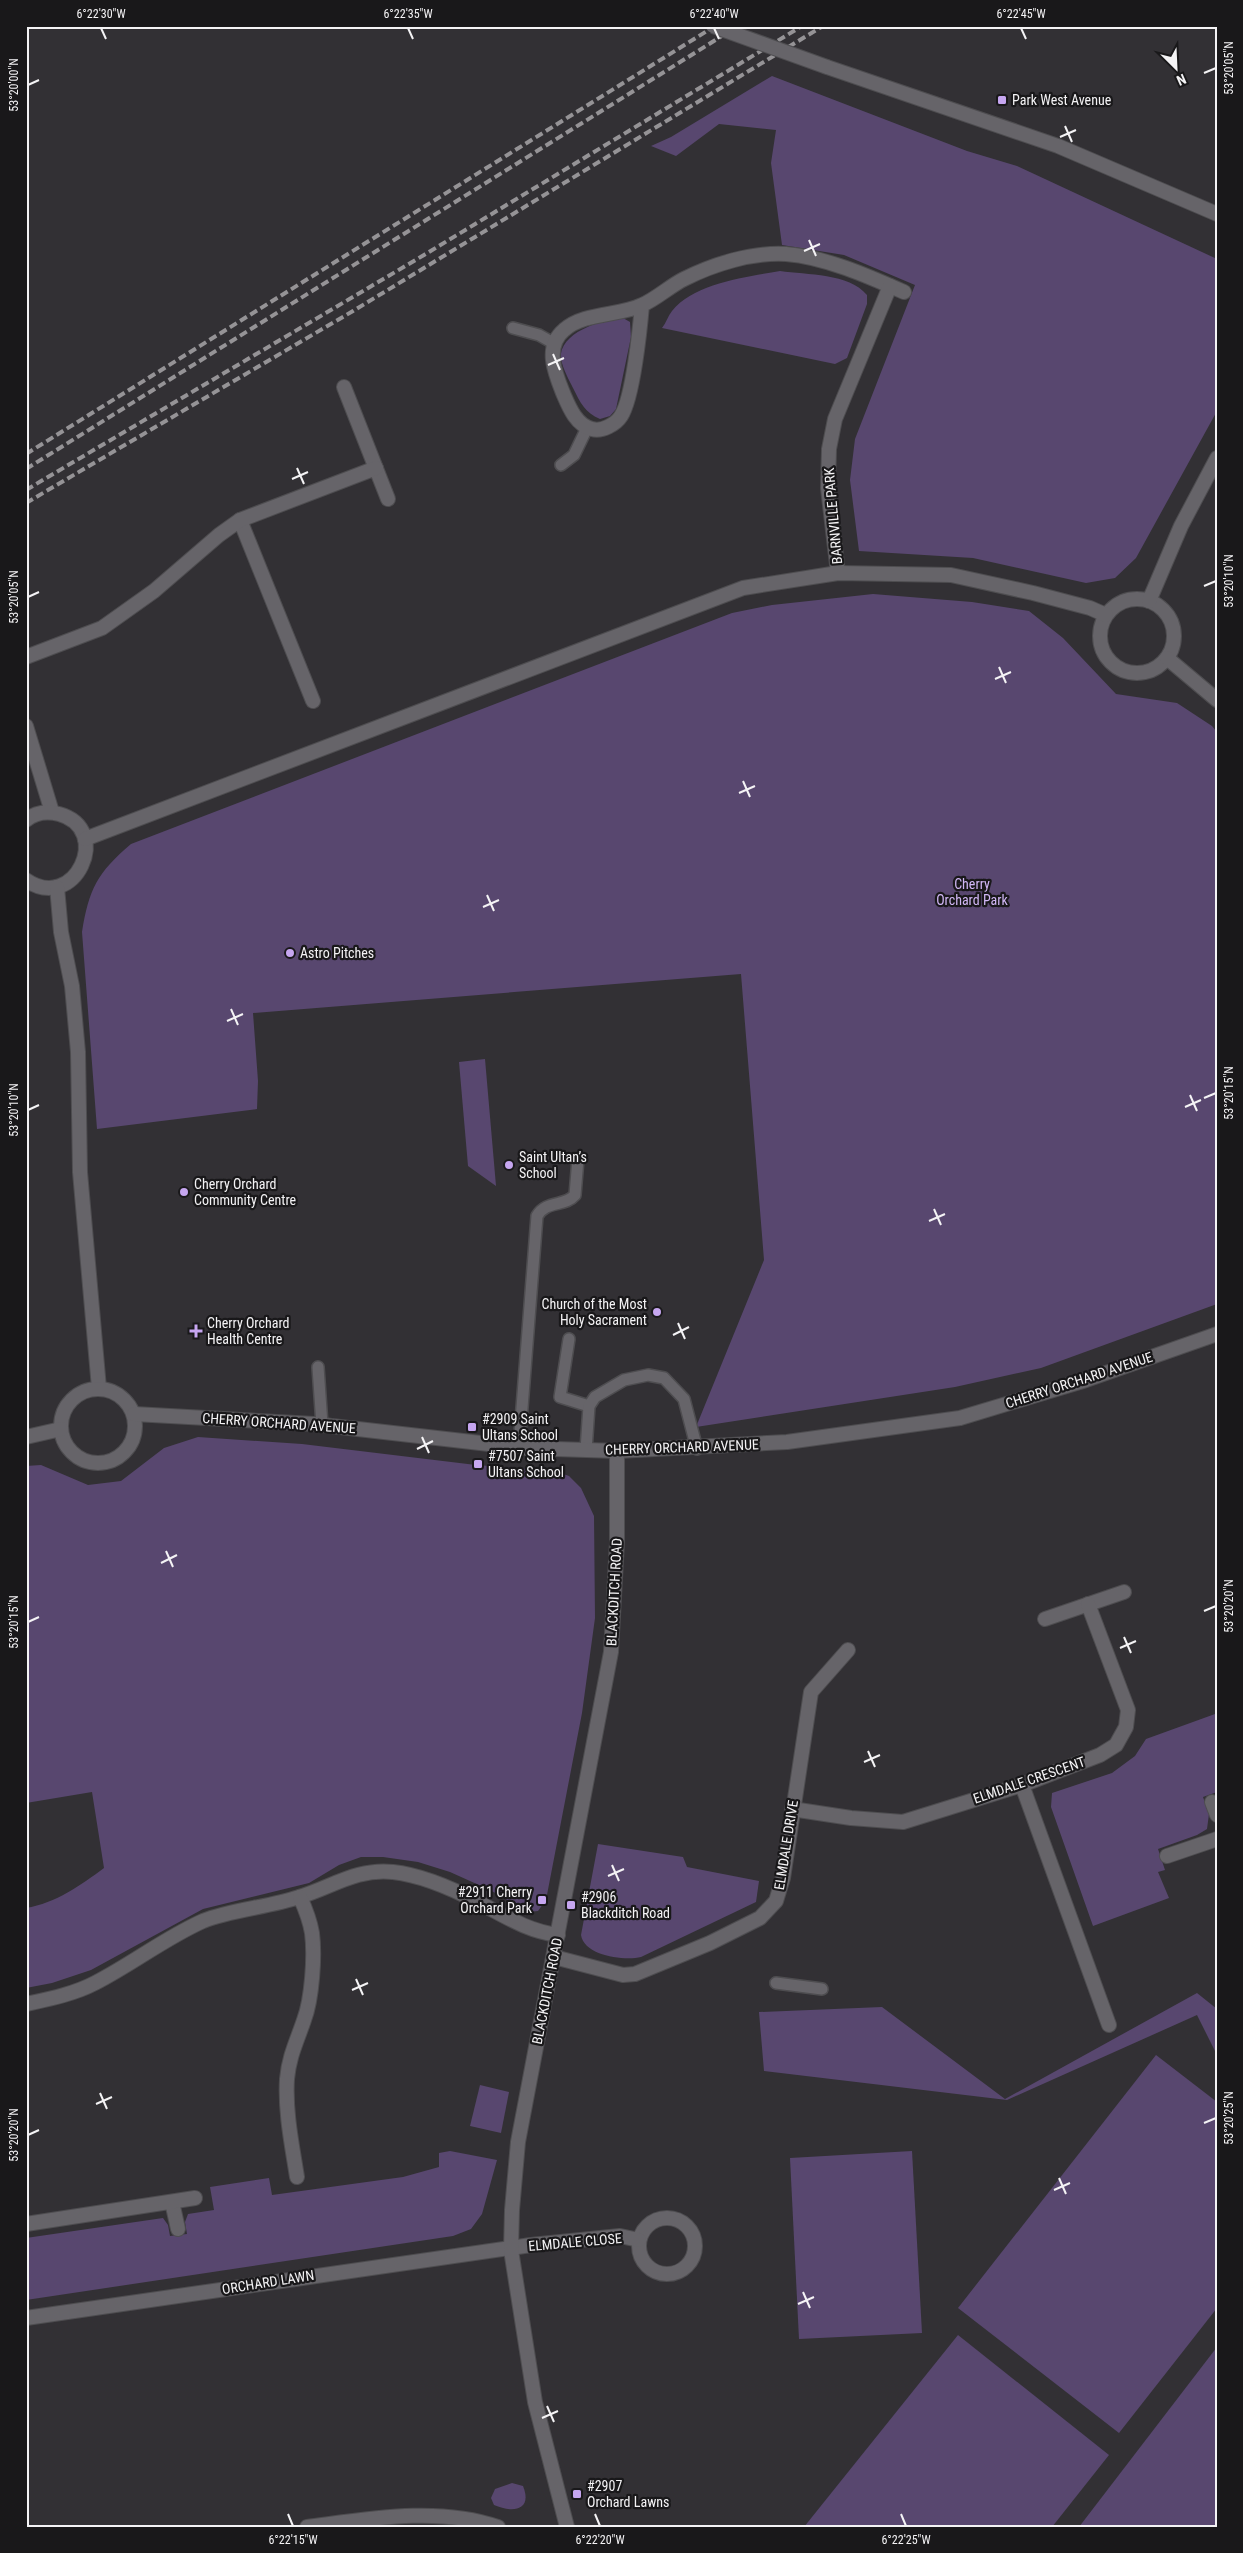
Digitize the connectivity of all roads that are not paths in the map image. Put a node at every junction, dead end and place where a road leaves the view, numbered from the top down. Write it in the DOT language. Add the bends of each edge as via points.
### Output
graph roads {
  1 [pos="713,26"];
  2 [pos="1217,214"];
  3 [pos="890,286"];
  4 [pos="904,292"];
  5 [pos="642,305"];
  6 [pos="513,328"];
  7 [pos="555,344"];
  8 [pos="344,388"];
  9 [pos="587,428"];
  10 [pos="1217,458"];
  11 [pos="561,466"];
  12 [pos="376,468"];
  13 [pos="388,499"];
  14 [pos="240,520"];
  15 [pos="838,573"];
  16 [pos="1149,601"];
  17 [pos="1106,615"];
  18 [pos="26,657"];
  19 [pos="1167,658"];
  20 [pos="1217,700"];
  21 [pos="313,701"];
  22 [pos="26,726"];
  23 [pos="52,812"];
  24 [pos="26,820"];
  25 [pos="85,839"];
  26 [pos="26,880"];
  27 [pos="57,887"];
  28 [pos="578,1160"];
  29 [pos="1217,1334"];
  30 [pos="569,1339"];
  31 [pos="318,1368"];
  32 [pos="99,1388"];
  33 [pos="589,1406"];
  34 [pos="134,1414"];
  35 [pos="322,1425"];
  36 [pos="61,1429"];
  37 [pos="26,1436"];
  38 [pos="519,1446"];
  39 [pos="697,1449"];
  40 [pos="586,1450"];
  41 [pos="617,1452"];
  42 [pos="1124,1592"];
  43 [pos="1088,1604"];
  44 [pos="1045,1619"];
  45 [pos="848,1650"];
  46 [pos="1022,1784"];
  47 [pos="792,1809"];
  48 [pos="1217,1839"];
  49 [pos="1167,1856"];
  50 [pos="300,1897"];
  51 [pos="558,1935"];
  52 [pos="554,1957"];
  53 [pos="776,1982"];
  54 [pos="822,1989"];
  55 [pos="26,2004"];
  56 [pos="1109,2025"];
  57 [pos="297,2177"];
  58 [pos="195,2198"];
  59 [pos="172,2202"];
  60 [pos="26,2224"];
  61 [pos="178,2229"];
  62 [pos="639,2240"];
  63 [pos="511,2250"];
  64 [pos="26,2318"];
  65 [pos="306,2527"];
  66 [pos="498,2527"];
  67 [pos="567,2527"];
  1 -- 2 [label="street, bridge" via="1058,146"];
  3 -- 4 [label="street"];
  3 -- 5 [label="street" via="822,262 786,254 750,256 685,278"];
  3 -- 15 [label="street, BARNVILLE PARK" via="835,420 829,449 828,488"];
  5 -- 7 [label="street" via="589,318 564,330"];
  5 -- 9 [label="street" via="638,344 621,416 607,428 597,431"];
  6 -- 7 [label="lane" via="539,334"];
  7 -- 9 [label="street" via="552,348 554,371 569,408"];
  8 -- 12 [label="street"];
  9 -- 11 [label="lane" via="574,455"];
  10 -- 16 [label="street" via="1181,526"];
  12 -- 13 [label="street"];
  12 -- 14 [label="street"];
  14 -- 18 [label="street" via="154,591 102,628"];
  14 -- 21 [label="street"];
  15 -- 17 [label="street" via="951,575 1033,593"];
  15 -- 25 [label="street, BARNVILLE PARK" via="743,588"];
  16 -- 17 [label="street" via="1125,601"];
  16 -- 19 [label="street" via="1163,610 1173,625 1173,648"];
  17 -- 19 [label="street" via="1100,627 1099,640 1110,663 1133,674 1146,673 1158,668"];
  19 -- 20 [label="street"];
  22 -- 23 [label="street"];
  23 -- 24 [label="street" via="41,812"];
  23 -- 25 [label="street" via="73,820"];
  25 -- 27 [label="street" via="84,863 77,874"];
  26 -- 27 [label="street" via="44,887"];
  27 -- 32 [label="street" via="78,1042 80,1172"];
  28 -- 38 [label="lane" via="575,1195 572,1199 544,1208 537,1216"];
  29 -- 39 [label="street, CHERRY ORCHARD AVENUE" via="1086,1380 960,1418 803,1440"];
  30 -- 33 [label="lane" via="560,1397"];
  31 -- 35 [label="lane"];
  32 -- 34 [label="street" via="115,1392"];
  32 -- 36 [label="street" via="73,1398 65,1409"];
  33 -- 39 [label="lane" via="595,1397 624,1380 648,1375 664,1378 684,1399"];
  33 -- 40 [label="lane"];
  34 -- 35 [label="street, CHERRY ORCHARD AVENUE"];
  34 -- 36 [label="street" via="135,1434 126,1451 113,1460 97,1464 72,1453 62,1438"];
  35 -- 38 [label="street, CHERRY ORCHARD AVENUE"];
  36 -- 37 [label="street"];
  38 -- 40 [label="street, CHERRY ORCHARD AVENUE"];
  39 -- 41 [label="street, CHERRY ORCHARD AVENUE"];
  40 -- 41 [label="street, CHERRY ORCHARD AVENUE"];
  41 -- 51 [label="street, BLACKDITCH ROAD" via="617,1542 611,1652"];
  42 -- 43 [label="street"];
  43 -- 44 [label="street"];
  43 -- 46 [label="street, ELMDALE CRESCENT" via="1128,1710 1126,1727 1116,1745 1100,1755"];
  45 -- 47 [label="street, ELMDALE DRIVE" via="811,1692"];
  46 -- 47 [label="street, ELMDALE CRESCENT" via="903,1822"];
  46 -- 56 [label="street"];
  47 -- 52 [label="street, ELMDALE DRIVE" via="780,1890 776,1902 760,1918 646,1971 629,1975"];
  48 -- 49 [label="street"];
  50 -- 51 [label="street" via="367,1871 395,1872 450,1889 532,1931"];
  50 -- 55 [label="street" via="206,1920 168,1938 94,1983"];
  50 -- 57 [label="street" via="312,1932 313,1947 308,2005 293,2046 287,2078 286,2107"];
  51 -- 52 [label="street, BLACKDITCH ROAD"];
  52 -- 63 [label="street, BLACKDITCH ROAD" via="518,2142"];
  53 -- 54 [label="lane"];
  58 -- 59 [label="street"];
  59 -- 60 [label="street"];
  59 -- 61 [label="street"];
  62 -- 62 [label="street, ELMDALE CLOSE" via="648,2224 666,2218 675,2219 683,2223 694,2238 694,2256 682,2271 663,2275 646,2266 641,2259"];
  62 -- 63 [label="street, ELMDALE CLOSE" via="620,2236"];
  63 -- 64 [label="street, ORCHARD LAWN" via="341,2271"];
  63 -- 67 [label="street, BLACKDITCH ROAD" via="535,2402"];
  65 -- 66 [label="street" via="375,2518 433,2516"];
}
